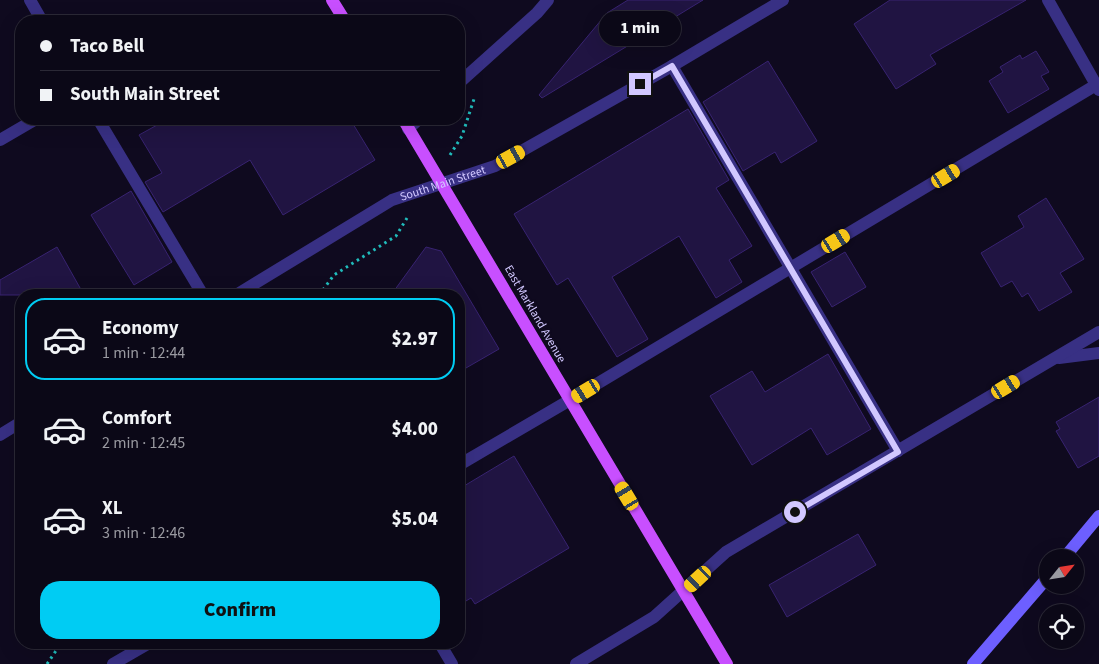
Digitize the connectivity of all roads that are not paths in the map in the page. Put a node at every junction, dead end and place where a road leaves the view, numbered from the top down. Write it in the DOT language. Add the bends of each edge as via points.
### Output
graph roads {
  1 [pos="30,0"];
  2 [pos="332,0"];
  3 [pos="548,0"];
  4 [pos="782,0"];
  5 [pos="1048,0"];
  6 [pos="39,15"];
  7 [pos="341,15"];
  8 [pos="672,66"];
  9 [pos="465,78"];
  10 [pos="1098,88"];
  11 [pos="26,125"];
  12 [pos="102,125"];
  13 [pos="406,125"];
  14 [pos="0,140"];
  15 [pos="442,184"];
  16 [pos="790,268"];
  17 [pos="199,289"];
  18 [pos="246,289"];
  19 [pos="1099,332"];
  20 [pos="1099,353"];
  21 [pos="1052,360"];
  22 [pos="570,400"];
  23 [pos="15,426"];
  24 [pos="0,435"];
  25 [pos="898,452"];
  26 [pos="465,461"];
  27 [pos="1099,516"];
  28 [pos="1072,549"];
  29 [pos="1039,587"];
  30 [pos="683,592"];
  31 [pos="139,649"];
  32 [pos="443,649"];
  33 [pos="113,664"];
  34 [pos="452,664"];
  35 [pos="576,664"];
  36 [pos="727,664"];
  37 [pos="973,664"];
  1 -- 6 [label="street"];
  2 -- 7 [label="main road"];
  3 -- 9 [label="street" via="537,14"];
  4 -- 8 [label="street, South Main Street"];
  5 -- 10 [label="street"];
  8 -- 15 [label="street, South Main Street" via="495,166"];
  8 -- 16 [label="street"];
  10 -- 16 [label="street"];
  11 -- 14 [label="street"];
  12 -- 17 [label="street"];
  13 -- 15 [label="main road, East Markland Avenue"];
  15 -- 18 [label="street, South Main Street" via="392,200"];
  15 -- 22 [label="main road, East Markland Avenue"];
  16 -- 22 [label="street"];
  16 -- 25 [label="street"];
  19 -- 21 [label="street"];
  20 -- 21 [label="street"];
  21 -- 25 [label="street"];
  22 -- 26 [label="street"];
  22 -- 30 [label="main road, East Markland Avenue"];
  23 -- 24 [label="street"];
  25 -- 30 [label="street" via="726,552"];
  27 -- 28 [label="street"];
  29 -- 37 [label="street"];
  30 -- 35 [label="street" via="654,617"];
  30 -- 36 [label="main road, East Markland Avenue"];
  31 -- 33 [label="street"];
  32 -- 34 [label="street"];
}
